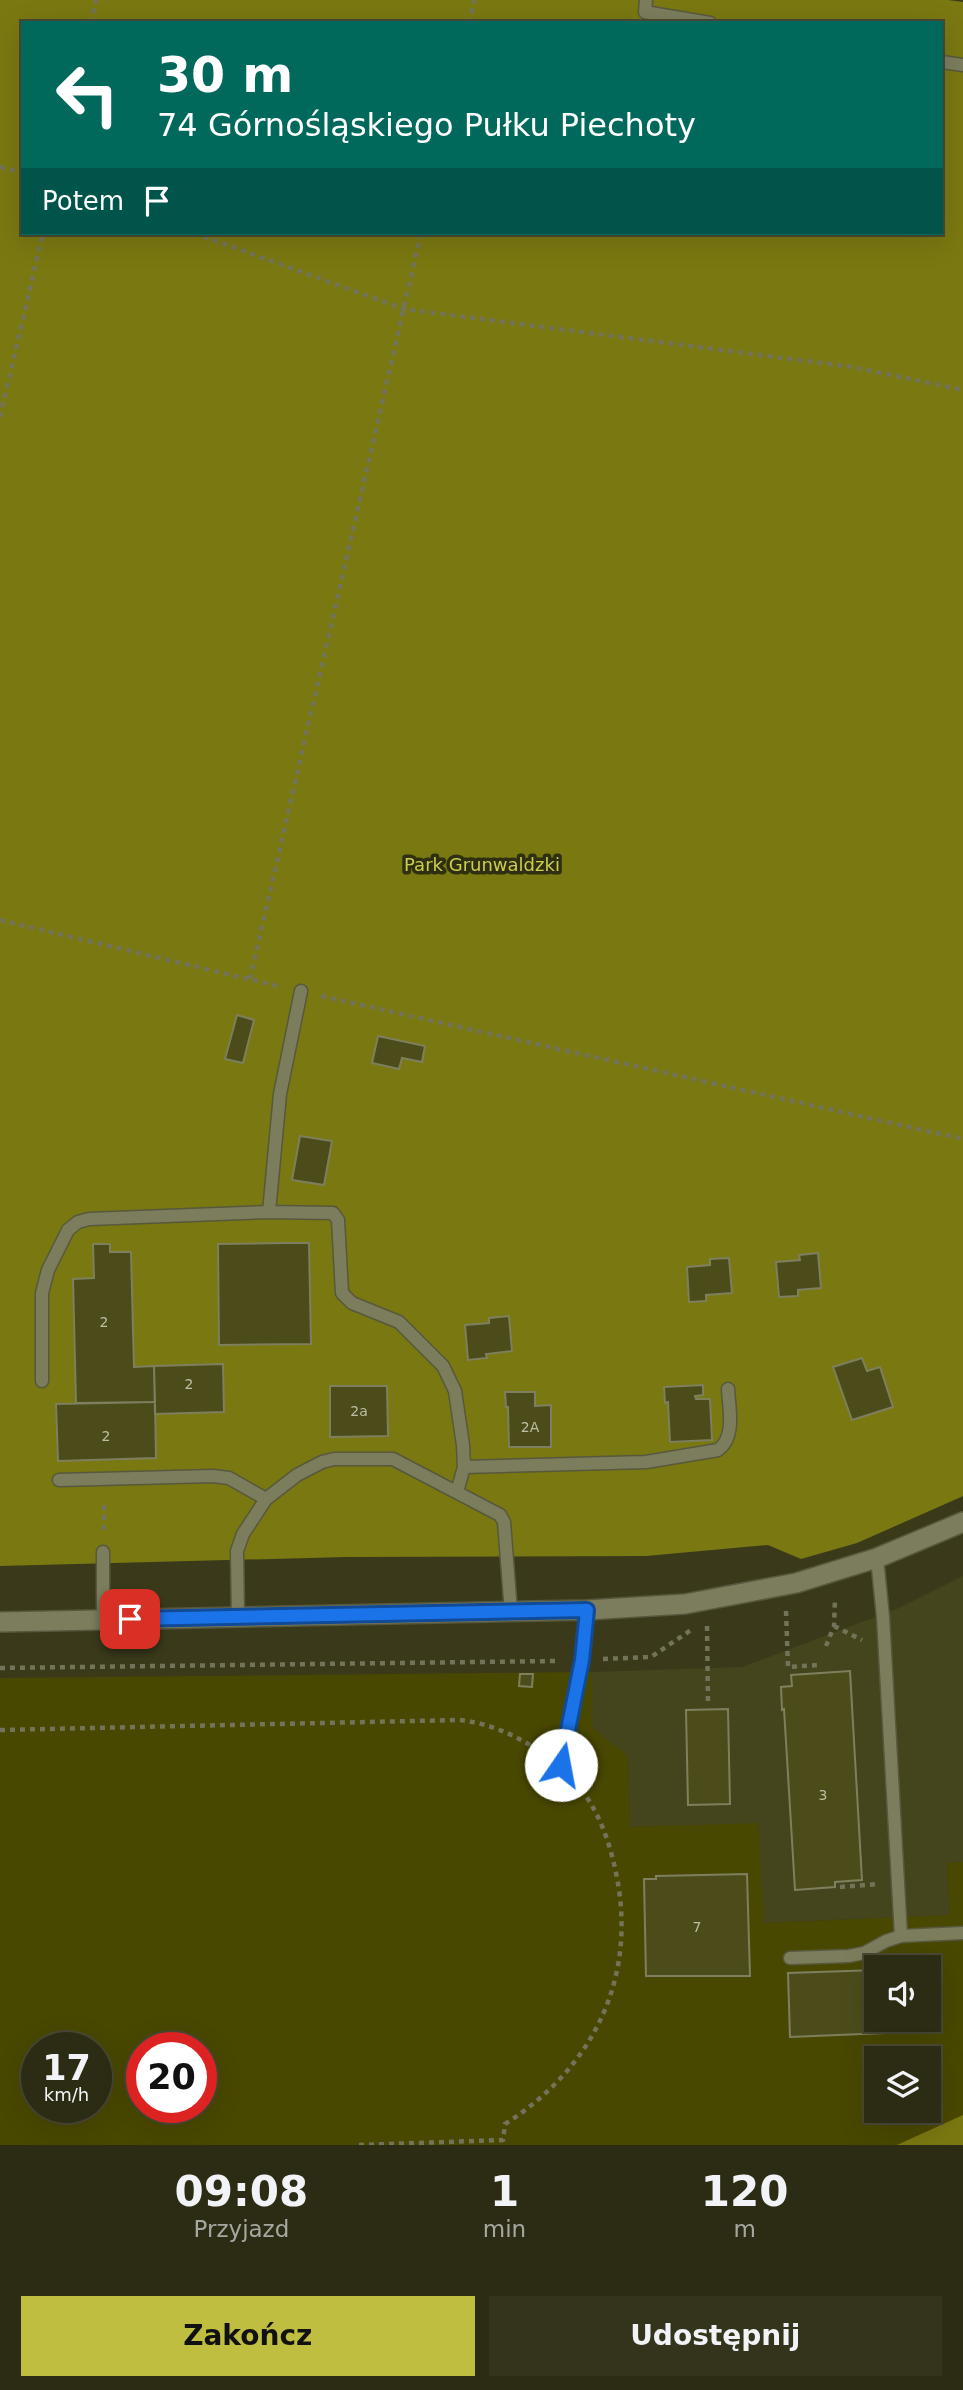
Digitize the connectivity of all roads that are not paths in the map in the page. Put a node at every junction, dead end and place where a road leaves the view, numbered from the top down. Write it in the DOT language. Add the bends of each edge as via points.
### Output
graph roads {
  1 [pos="646,0"];
  2 [pos="698,21"];
  3 [pos="943,62"];
  4 [pos="963,65"];
  5 [pos="300,991"];
  6 [pos="269,1212"];
  7 [pos="42,1381"];
  8 [pos="728,1389"];
  9 [pos="464,1467"];
  10 [pos="59,1480"];
  11 [pos="457,1492"];
  12 [pos="266,1499"];
  13 [pos="963,1522"];
  14 [pos="103,1552"];
  15 [pos="877,1558"];
  16 [pos="587,1610"];
  17 [pos="511,1612"];
  18 [pos="238,1617"];
  19 [pos="103,1619"];
  20 [pos="0,1622"];
  21 [pos="561,1765"];
  22 [pos="963,1934"];
  23 [pos="901,1936"];
  24 [pos="790,1958"];
  1 -- 2 [label="lane" via="645,12"];
  3 -- 4 [label="lane"];
  5 -- 6 [label="lane" via="280,1094"];
  6 -- 7 [label="lane" via="78,1222 68,1230 48,1269 42,1293"];
  6 -- 9 [label="lane" via="333,1213 338,1220 342,1293 352,1303 399,1322 443,1366 455,1391"];
  8 -- 9 [label="lane" via="730,1435 718,1450 646,1462"];
  9 -- 11 [label="lane"];
  10 -- 12 [label="lane" via="213,1476 229,1478"];
  11 -- 12 [label="lane" via="393,1458 334,1459 310,1468"];
  11 -- 17 [label="lane" via="504,1522"];
  12 -- 18 [label="lane" via="237,1551"];
  13 -- 15 [label="street"];
  14 -- 19 [label="lane"];
  15 -- 16 [label="street" via="796,1583 685,1604"];
  15 -- 23 [label="lane"];
  16 -- 17 [label="street"];
  16 -- 21 [label="lane"];
  17 -- 18 [label="street"];
  18 -- 19 [label="street"];
  19 -- 20 [label="street"];
  22 -- 23 [label="lane"];
  23 -- 24 [label="lane" via="849,1956"];
}
